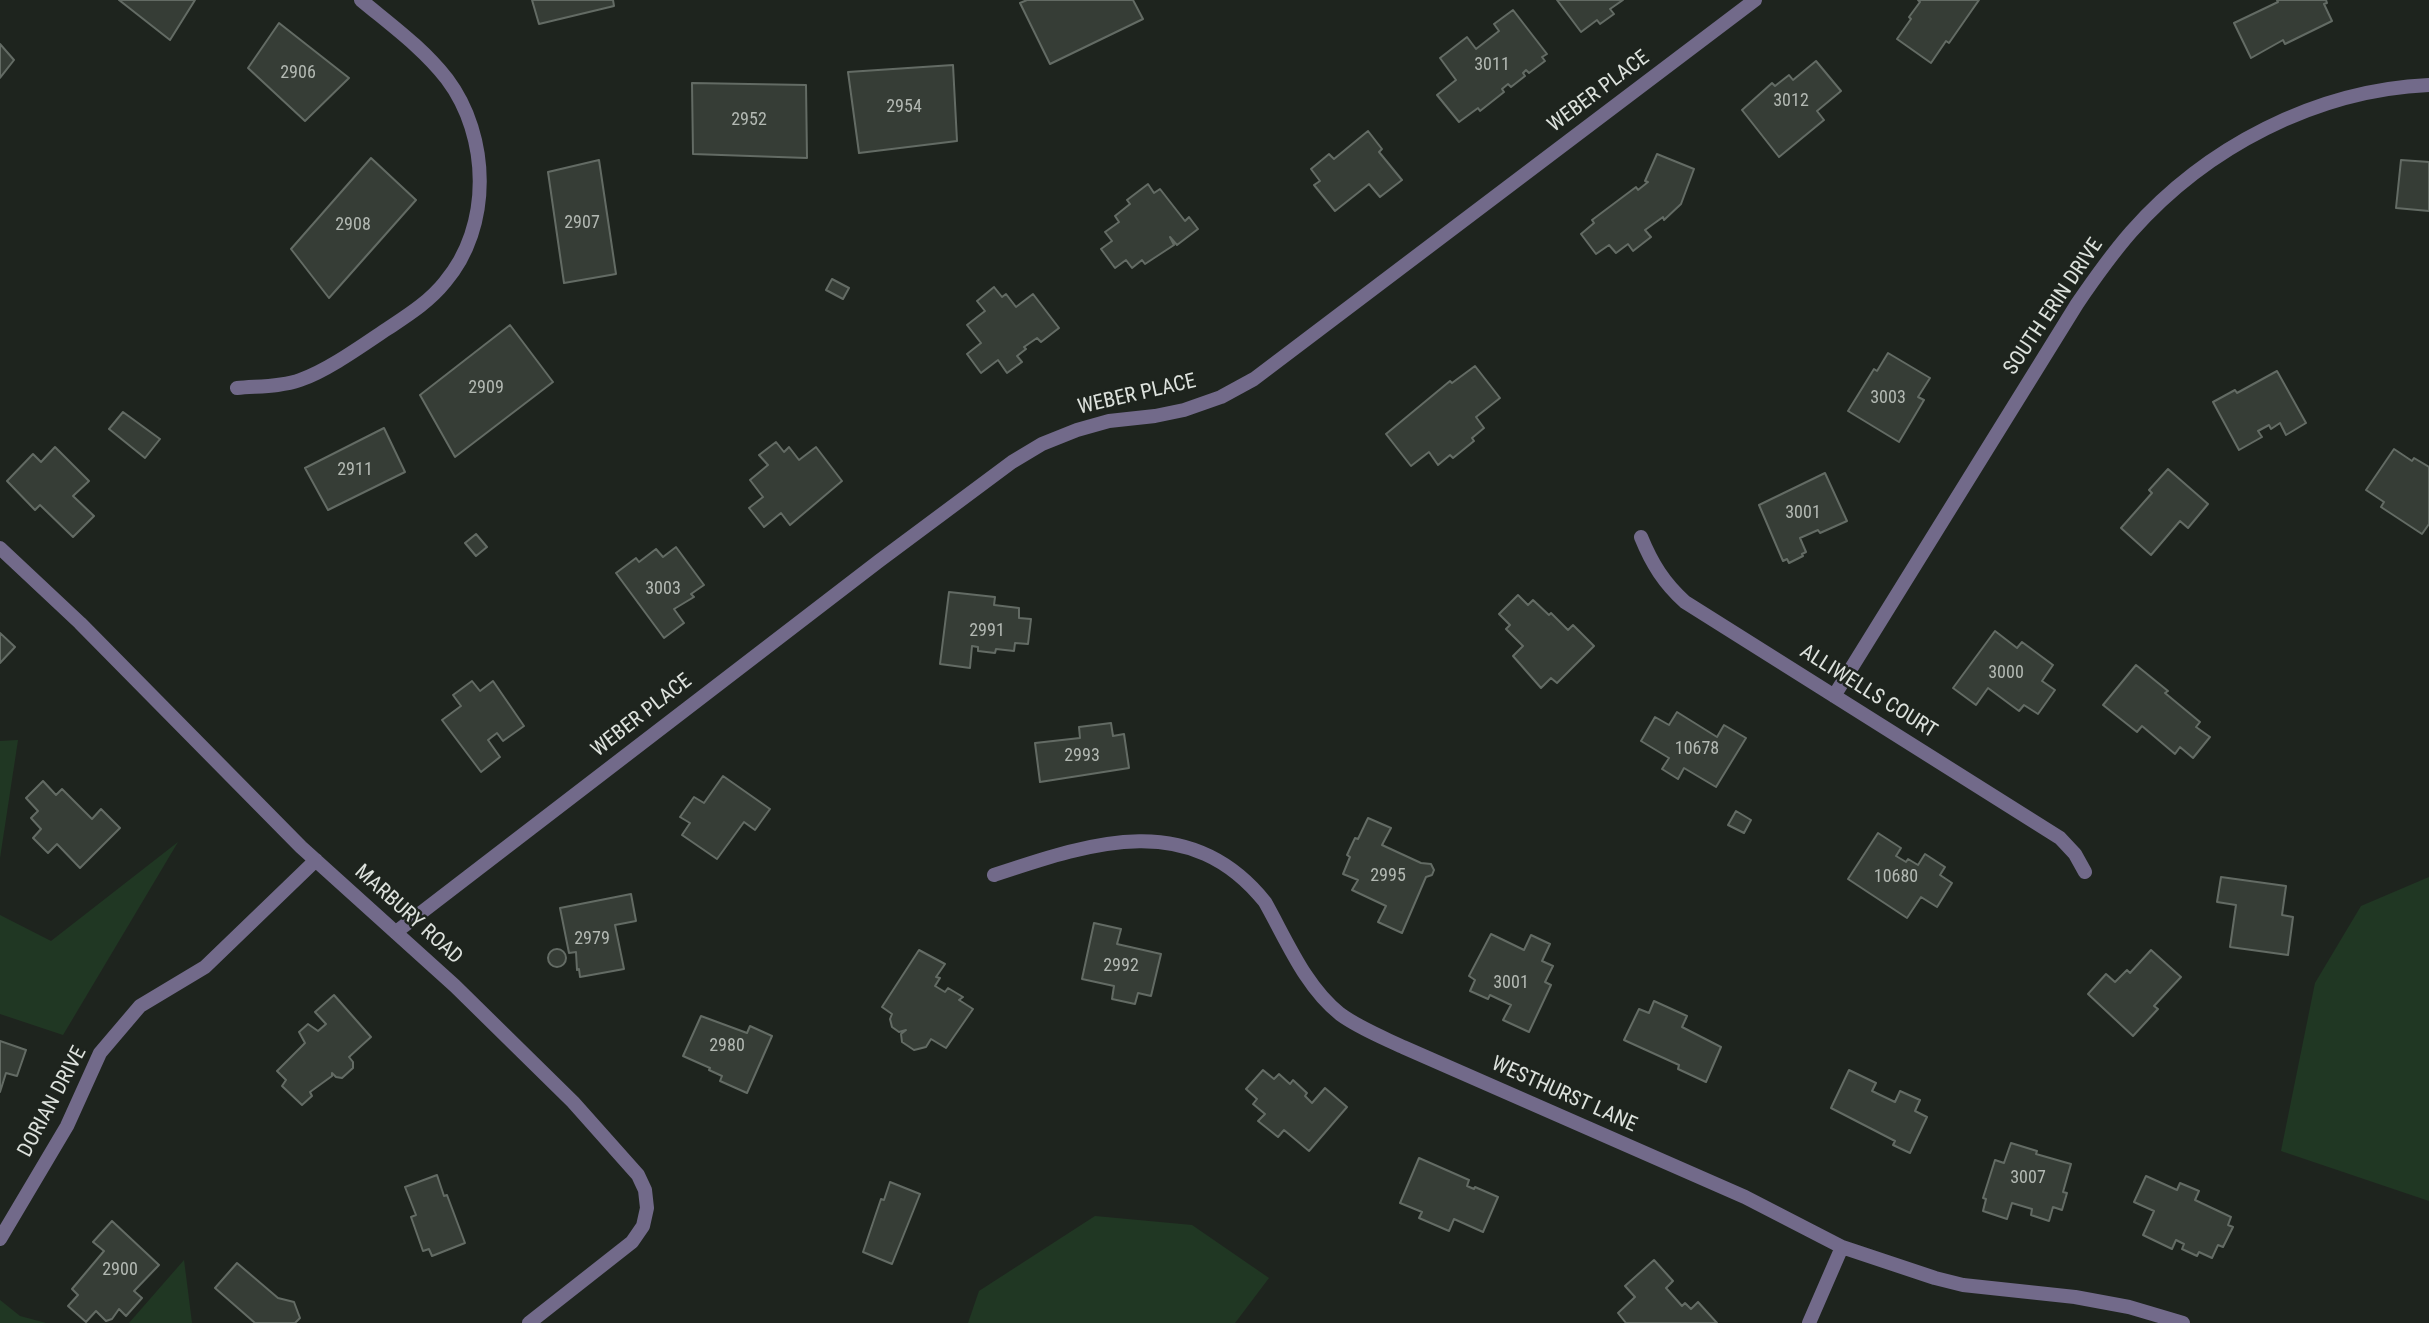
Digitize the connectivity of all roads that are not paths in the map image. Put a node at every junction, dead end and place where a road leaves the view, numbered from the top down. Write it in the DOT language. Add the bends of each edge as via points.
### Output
graph roads {
  1 [pos="361,0"];
  2 [pos="1755,0"];
  3 [pos="2429,85"];
  4 [pos="237,388"];
  5 [pos="1641,537"];
  6 [pos="0,548"];
  7 [pos="1834,696"];
  8 [pos="316,860"];
  9 [pos="2085,872"];
  10 [pos="995,875"];
  11 [pos="396,932"];
  12 [pos="0,1240"];
  13 [pos="1842,1247"];
  14 [pos="529,1323"];
  15 [pos="1809,1323"];
  16 [pos="2183,1323"];
  1 -- 4 [label="street" via="431,59 463,107 479,165 479,201 471,237 444,283 382,332 298,381"];
  2 -- 11 [label="street, WEBER PLACE" via="1254,379 1184,410 1077,430 1012,462"];
  3 -- 7 [label="street, SOUTH ERIN DRIVE" via="2365,93 2283,120 2200,169 2132,231 2077,304"];
  5 -- 7 [label="street, ALLIWELLS COURT" via="1656,570 1685,602"];
  6 -- 8 [label="street, MARBURY ROAD"];
  7 -- 9 [label="street, ALLIWELLS COURT" via="2060,838"];
  8 -- 11 [label="street, MARBURY ROAD"];
  8 -- 12 [label="street, DORIAN DRIVE" via="205,967 140,1006 100,1053 67,1126"];
  10 -- 13 [label="street, WESTHURST LANE" via="1124,840 1184,847 1211,858 1257,892 1308,979 1352,1022 1745,1197"];
  11 -- 14 [label="street, MARBURY ROAD" via="573,1102 638,1175 645,1191 643,1226 632,1242"];
  13 -- 15 [label="street"];
  13 -- 16 [label="street, WESTHURST LANE" via="1963,1285 2075,1297"];
}
